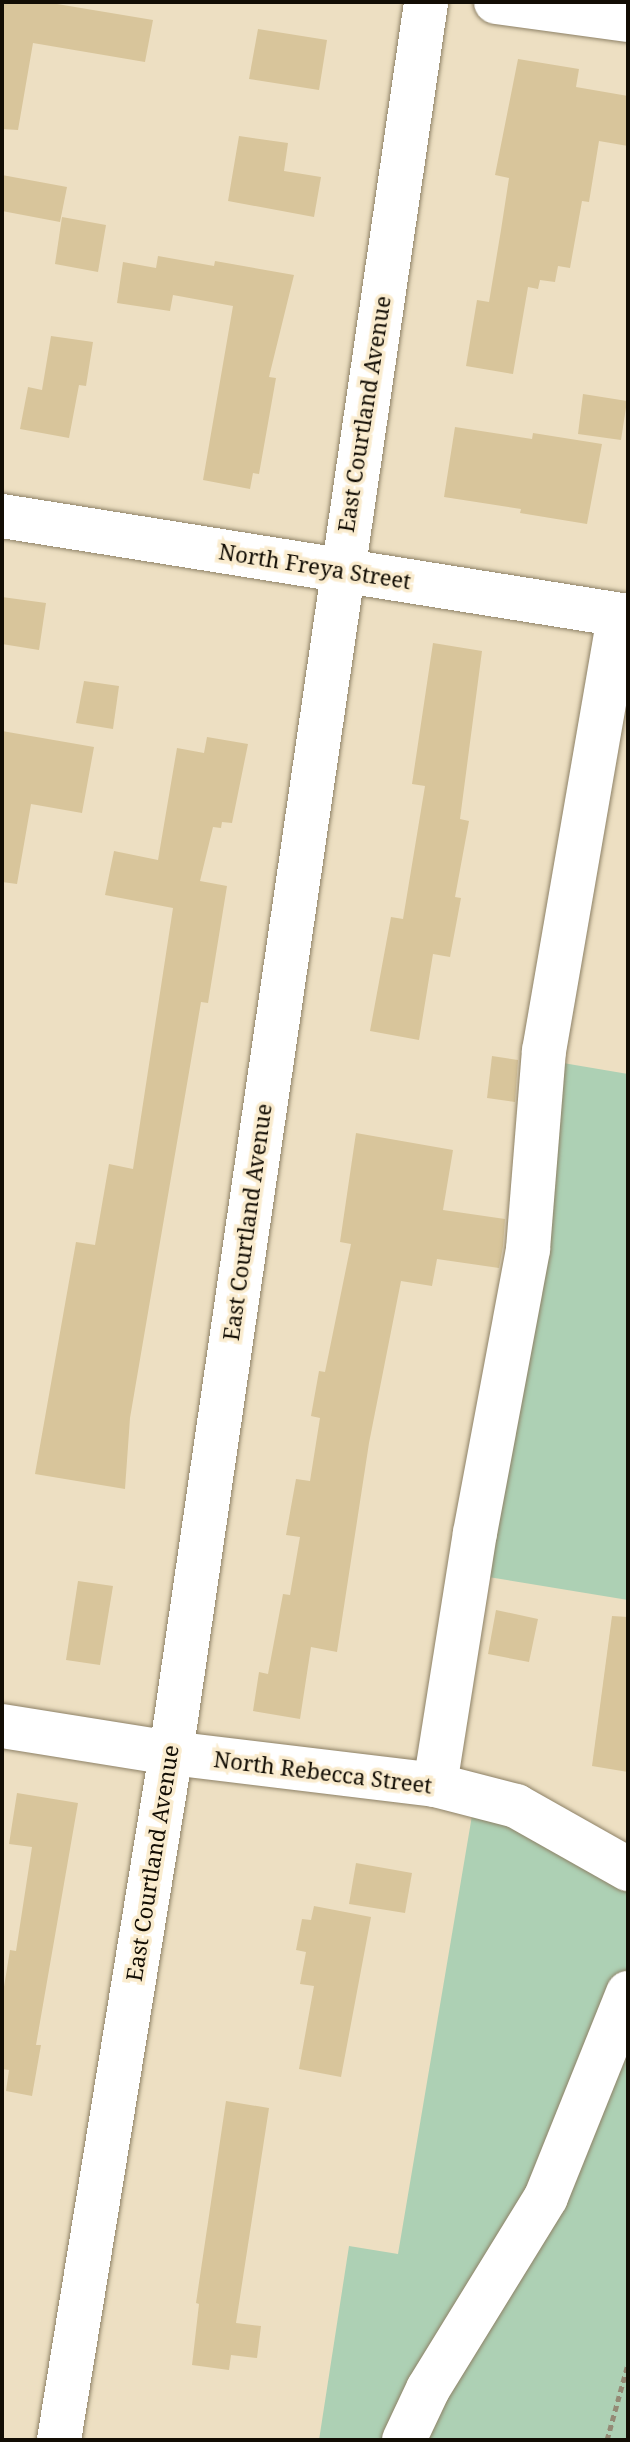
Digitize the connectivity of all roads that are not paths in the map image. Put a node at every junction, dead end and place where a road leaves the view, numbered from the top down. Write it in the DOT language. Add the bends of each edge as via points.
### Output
graph roads {
  1 [pos="426,2"];
  2 [pos="496,2"];
  3 [pos="628,20"];
  4 [pos="2,516"];
  5 [pos="341,570"];
  6 [pos="624,616"];
  7 [pos="2,1726"];
  8 [pos="171,1753"];
  9 [pos="435,1785"];
  10 [pos="628,1869"];
  11 [pos="628,1993"];
  12 [pos="59,2440"];
  13 [pos="404,2440"];
  1 -- 5 [label="street, East Courtland Avenue"];
  2 -- 3 [label="street"];
  4 -- 5 [label="street, North Freya Street"];
  5 -- 6 [label="street, North Freya Street"];
  5 -- 8 [label="street, East Courtland Avenue"];
  6 -- 9 [label="street" via="544,1051 528,1249"];
  7 -- 8 [label="street, North Rebecca Street"];
  8 -- 9 [label="street, North Rebecca Street"];
  8 -- 12 [label="street, East Courtland Avenue"];
  9 -- 10 [label="street, North Rebecca Street" via="516,1806"];
  11 -- 13 [label="street" via="546,2197 428,2389"];
}
